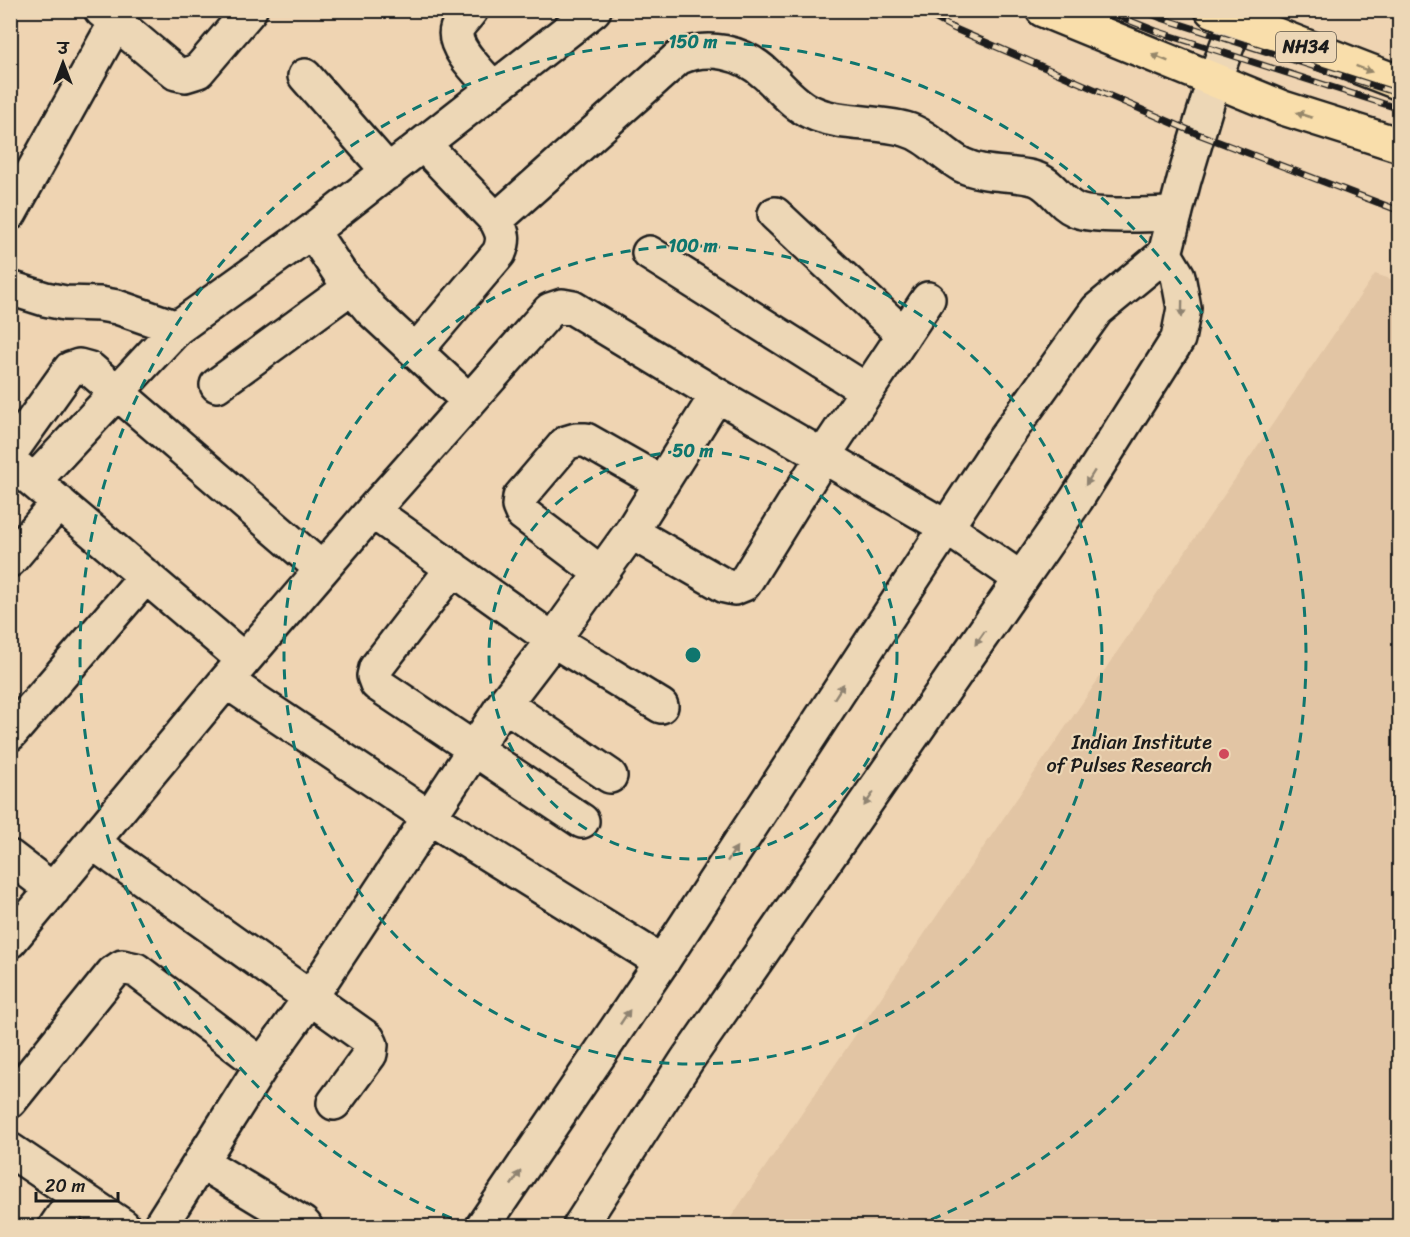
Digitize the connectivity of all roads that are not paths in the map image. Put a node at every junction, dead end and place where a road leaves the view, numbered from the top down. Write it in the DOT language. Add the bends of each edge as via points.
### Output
graph roads {
  1 [pos="250,10"];
  2 [pos="471,10"];
  3 [pos="594,10"];
  4 [pos="1043,10"];
  5 [pos="1224,15"];
  6 [pos="109,16"];
  7 [pos="305,76"];
  8 [pos="1214,80"];
  9 [pos="1400,83"];
  10 [pos="494,88"];
  11 [pos="424,145"];
  12 [pos="1400,145"];
  13 [pos="389,172"];
  14 [pos="10,213"];
  15 [pos="775,214"];
  16 [pos="1176,214"];
  17 [pos="495,220"];
  18 [pos="312,231"];
  19 [pos="649,254"];
  20 [pos="1165,254"];
  21 [pos="351,287"];
  22 [pos="10,288"];
  23 [pos="928,299"];
  24 [pos="177,328"];
  25 [pos="904,334"];
  26 [pos="416,351"];
  27 [pos="217,385"];
  28 [pos="867,390"];
  29 [pos="116,391"];
  30 [pos="717,395"];
  31 [pos="469,401"];
  32 [pos="10,453"];
  33 [pos="824,455"];
  34 [pos="22,472"];
  35 [pos="662,483"];
  36 [pos="59,502"];
  37 [pos="372,511"];
  38 [pos="946,527"];
  39 [pos="631,532"];
  40 [pos="10,560"];
  41 [pos="453,568"];
  42 [pos="322,569"];
  43 [pos="601,573"];
  44 [pos="146,576"];
  45 [pos="1021,579"];
  46 [pos="553,640"];
  47 [pos="235,670"];
  48 [pos="504,704"];
  49 [pos="661,706"];
  50 [pos="10,734"];
  51 [pos="474,750"];
  52 [pos="610,776"];
  53 [pos="429,817"];
  54 [pos="582,821"];
  55 [pos="92,842"];
  56 [pos="10,857"];
  57 [pos="53,890"];
  58 [pos="10,941"];
  59 [pos="662,962"];
  60 [pos="310,998"];
  61 [pos="262,1065"];
  62 [pos="10,1101"];
  63 [pos="334,1103"];
  64 [pos="10,1150"];
  65 [pos="201,1162"];
  66 [pos="77,1195"];
  67 [pos="56,1227"];
  68 [pos="123,1227"];
  69 [pos="160,1227"];
  70 [pos="305,1227"];
  71 [pos="483,1227"];
  72 [pos="580,1227"];
  1 -- 6 [label="street" via="191,75 176,73"];
  2 -- 10 [label="street" via="457,28 455,39"];
  3 -- 10 [label="street"];
  8 -- 4 [label="highway, one-way"];
  5 -- 8 [label="street"];
  5 -- 9 [label="highway, NH34, one-way"];
  6 -- 14 [label="street"];
  7 -- 13 [label="street"];
  12 -- 8 [label="highway, one-way" via="1283,108"];
  8 -- 16 [label="street"];
  10 -- 11 [label="street"];
  11 -- 13 [label="street"];
  11 -- 17 [label="street"];
  13 -- 18 [label="street"];
  15 -- 25 [label="street"];
  16 -- 17 [label="street" via="1091,214 1076,210 1035,178 980,172 904,129 811,112 790,99 750,62 706,50 691,51 678,58"];
  16 -- 20 [label="street"];
  17 -- 26 [label="street" via="503,234 499,253"];
  18 -- 21 [label="street"];
  18 -- 24 [label="street"];
  19 -- 28 [label="street"];
  20 -- 38 [label="street" via="1097,310"];
  20 -- 45 [label="street, one-way" via="1178,276 1184,308 1178,339"];
  21 -- 26 [label="street"];
  21 -- 27 [label="street"];
  22 -- 24 [label="street" via="65,303 117,307"];
  23 -- 25 [label="street"];
  24 -- 29 [label="street"];
  25 -- 28 [label="street"];
  26 -- 31 [label="street"];
  28 -- 33 [label="street"];
  29 -- 32 [label="street" via="90,369 70,369"];
  29 -- 34 [label="street"];
  29 -- 42 [label="street"];
  30 -- 31 [label="street" via="573,308 562,306 550,310"];
  30 -- 33 [label="street"];
  30 -- 35 [label="street"];
  31 -- 37 [label="street"];
  33 -- 38 [label="street"];
  33 -- 39 [label="street" via="744,584 734,588"];
  34 -- 36 [label="street"];
  35 -- 39 [label="street"];
  35 -- 43 [label="street" via="586,440 576,440 566,443 520,497 522,513"];
  36 -- 40 [label="street"];
  36 -- 44 [label="street"];
  37 -- 41 [label="street"];
  37 -- 42 [label="street"];
  38 -- 45 [label="street"];
  59 -- 38 [label="street, one-way"];
  39 -- 43 [label="street"];
  41 -- 46 [label="street"];
  41 -- 51 [label="street" via="376,668 374,676 377,684"];
  42 -- 47 [label="street"];
  43 -- 46 [label="street"];
  44 -- 47 [label="street"];
  44 -- 50 [label="street"];
  45 -- 72 [label="street, one-way" via="687,1060"];
  46 -- 48 [label="street"];
  46 -- 49 [label="street"];
  47 -- 53 [label="street"];
  47 -- 55 [label="street"];
  48 -- 51 [label="street"];
  48 -- 52 [label="street"];
  51 -- 53 [label="street"];
  51 -- 54 [label="street"];
  53 -- 59 [label="street"];
  53 -- 60 [label="street"];
  55 -- 57 [label="street"];
  55 -- 60 [label="street"];
  56 -- 57 [label="street"];
  57 -- 58 [label="street"];
  71 -- 59 [label="street, one-way"];
  60 -- 61 [label="street"];
  60 -- 63 [label="street" via="371,1045 370,1054"];
  61 -- 62 [label="street" via="136,970 122,967 113,973"];
  61 -- 65 [label="street"];
  64 -- 66 [label="street"];
  65 -- 69 [label="street"];
  65 -- 70 [label="street"];
  66 -- 67 [label="street"];
  66 -- 68 [label="street"];
}
